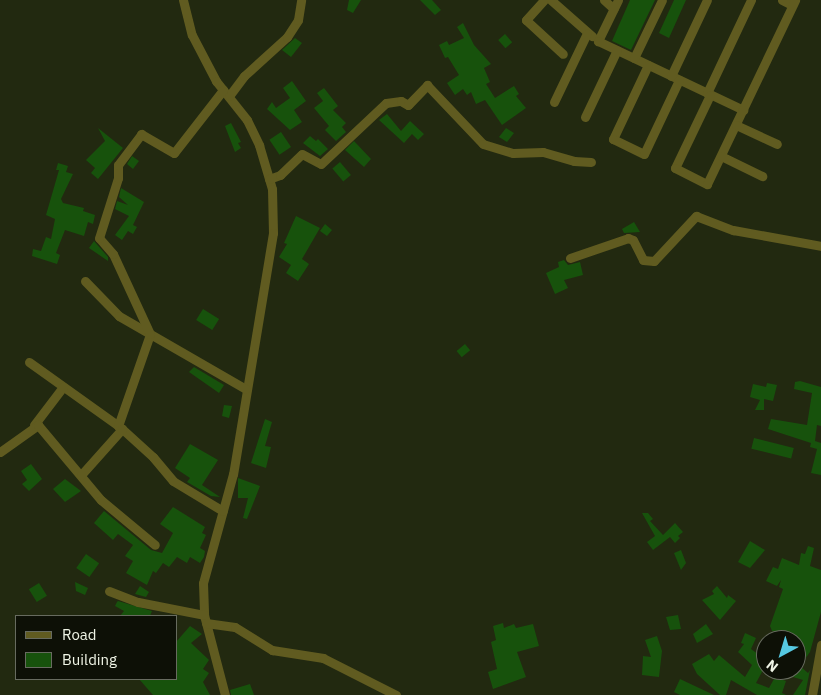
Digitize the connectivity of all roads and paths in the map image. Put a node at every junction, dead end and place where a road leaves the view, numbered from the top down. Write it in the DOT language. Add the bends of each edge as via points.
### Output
graph roads {
  1 [pos="183,0"];
  2 [pos="301,0"];
  3 [pos="544,0"];
  4 [pos="551,0"];
  5 [pos="604,0"];
  6 [pos="662,0"];
  7 [pos="707,0"];
  8 [pos="751,0"];
  9 [pos="782,0"];
  10 [pos="794,2"];
  11 [pos="616,4"];
  12 [pos="588,33"];
  13 [pos="598,41"];
  14 [pos="617,50"];
  15 [pos="563,54"];
  16 [pos="634,58"];
  17 [pos="648,65"];
  18 [pos="675,78"];
  19 [pos="226,93"];
  20 [pos="709,94"];
  21 [pos="554,102"];
  22 [pos="742,110"];
  23 [pos="585,117"];
  24 [pos="736,125"];
  25 [pos="777,144"];
  26 [pos="721,156"];
  27 [pos="591,162"];
  28 [pos="762,176"];
  29 [pos="269,179"];
  30 [pos="821,246"];
  31 [pos="570,258"];
  32 [pos="85,281"];
  33 [pos="150,334"];
  34 [pos="29,362"];
  35 [pos="63,387"];
  36 [pos="246,389"];
  37 [pos="34,425"];
  38 [pos="120,428"];
  39 [pos="0,452"];
  40 [pos="81,475"];
  41 [pos="223,511"];
  42 [pos="156,545"];
  43 [pos="110,592"];
  44 [pos="205,619"];
  45 [pos="821,645"];
  46 [pos="225,695"];
  47 [pos="396,695"];
  48 [pos="812,695"];
  1 -- 19 [label="street" via="192,35"];
  2 -- 19 [label="street" via="298,20 287,36"];
  3 -- 15 [label="street" via="526,20"];
  4 -- 12 [label="street"];
  5 -- 11 [label="street"];
  6 -- 16 [label="street"];
  7 -- 18 [label="street"];
  8 -- 20 [label="street"];
  9 -- 10 [label="street"];
  10 -- 22 [label="street"];
  11 -- 13 [label="street"];
  12 -- 13 [label="street"];
  12 -- 21 [label="street"];
  13 -- 14 [label="street"];
  14 -- 16 [label="street"];
  14 -- 23 [label="street"];
  16 -- 17 [label="street"];
  17 -- 18 [label="street"];
  17 -- 18 [label="street" via="612,139 644,154"];
  18 -- 20 [label="street"];
  19 -- 29 [label="street" via="247,120 259,145"];
  19 -- 33 [label="street" via="174,153 141,134 118,165 118,180 99,238 112,254"];
  20 -- 22 [label="street"];
  20 -- 26 [label="street" via="676,168 708,184"];
  22 -- 24 [label="street"];
  24 -- 25 [label="street"];
  24 -- 26 [label="street"];
  26 -- 28 [label="street"];
  27 -- 29 [label="street" via="543,152 513,153 483,144 428,85 408,105 400,101 381,107 321,164 302,154 280,175"];
  29 -- 36 [label="street" via="273,233"];
  30 -- 31 [label="street" via="733,230 696,216 648,262 628,238"];
  32 -- 33 [label="street" via="118,316"];
  33 -- 36 [label="street"];
  33 -- 38 [label="street"];
  34 -- 35 [label="street"];
  35 -- 37 [label="street"];
  35 -- 38 [label="street"];
  36 -- 41 [label="street"];
  37 -- 39 [label="street"];
  37 -- 40 [label="street" via="41,427"];
  38 -- 40 [label="street"];
  38 -- 41 [label="street" via="173,481"];
  40 -- 42 [label="street" via="107,506"];
  41 -- 44 [label="street" via="206,568"];
  43 -- 44 [label="street"];
  44 -- 46 [label="street"];
  44 -- 47 [label="street" via="235,627 272,650 323,658"];
  45 -- 48 [label="street"];
}
